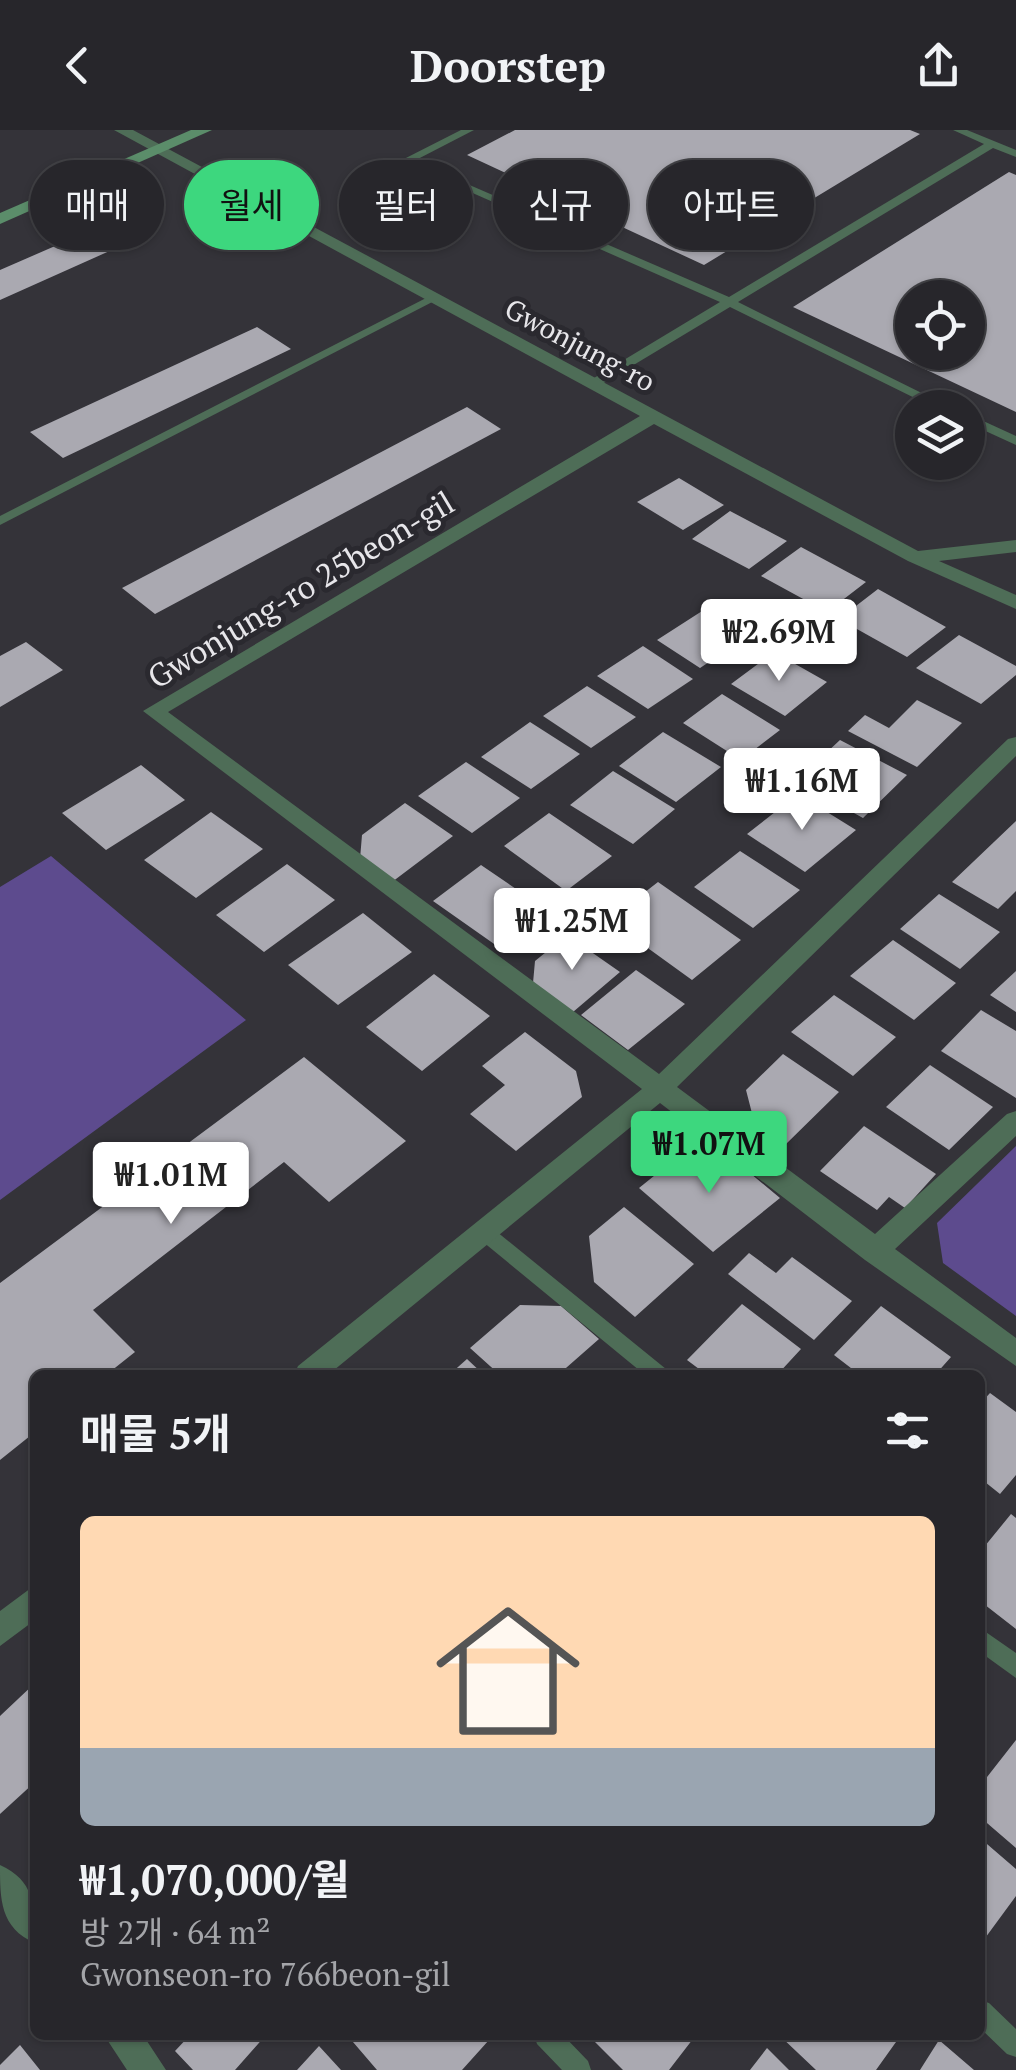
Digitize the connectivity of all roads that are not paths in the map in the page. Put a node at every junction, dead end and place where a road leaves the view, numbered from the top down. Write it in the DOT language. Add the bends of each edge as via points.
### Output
graph roads {
  1 [pos="122,130"];
  2 [pos="204,130"];
  3 [pos="470,130"];
  4 [pos="958,130"];
  5 [pos="992,144"];
  6 [pos="159,150"];
  7 [pos="1016,154"];
  8 [pos="0,220"];
  9 [pos="434,298"];
  10 [pos="729,302"];
  11 [pos="593,384"];
  12 [pos="909,390"];
  13 [pos="654,416"];
  14 [pos="985,426"];
  15 [pos="1016,442"];
  16 [pos="0,521"];
  17 [pos="1016,546"];
  18 [pos="915,557"];
  19 [pos="1016,603"];
  20 [pos="1016,744"];
  21 [pos="658,1091"];
  22 [pos="1016,1121"];
  23 [pos="484,1232"];
  24 [pos="874,1252"];
  25 [pos="1016,1354"];
  26 [pos="314,1370"];
  27 [pos="653,1370"];
  28 [pos="30,1604"];
  29 [pos="0,1631"];
  30 [pos="985,1642"];
  31 [pos="1016,1667"];
  32 [pos="0,1882"];
  33 [pos="30,1920"];
  34 [pos="985,2017"];
  35 [pos="125,2040"];
  36 [pos="551,2040"];
  37 [pos="1016,2046"];
  38 [pos="149,2070"];
  39 [pos="579,2070"];
  1 -- 6 [label="street, Gwonjung-ro"];
  2 -- 6 [label="street"];
  3 -- 10 [label="lane" via="406,161"];
  4 -- 5 [label="lane"];
  5 -- 7 [label="lane"];
  5 -- 10 [label="lane"];
  6 -- 8 [label="street"];
  6 -- 9 [label="street, Gwonjung-ro"];
  9 -- 11 [label="street, Gwonjung-ro"];
  9 -- 16 [label="lane"];
  10 -- 11 [label="lane"];
  10 -- 12 [label="lane"];
  11 -- 13 [label="street, Gwonjung-ro"];
  13 -- 18 [label="street, Gwonjung-ro"];
  13 -- 21 [label="street, Gwonjung-ro 25beon-gil" via="153,711"];
  14 -- 15 [label="lane"];
  17 -- 18 [label="street"];
  18 -- 19 [label="street, Gwonjung-ro"];
  20 -- 21 [label="street"];
  21 -- 23 [label="street"];
  21 -- 24 [label="street"];
  22 -- 24 [label="street"];
  23 -- 26 [label="street"];
  23 -- 27 [label="lane"];
  24 -- 25 [label="street"];
  28 -- 29 [label="street"];
  30 -- 31 [label="lane"];
  32 -- 33 [label="street"];
  34 -- 37 [label="lane"];
  35 -- 38 [label="street"];
  36 -- 39 [label="lane"];
}
